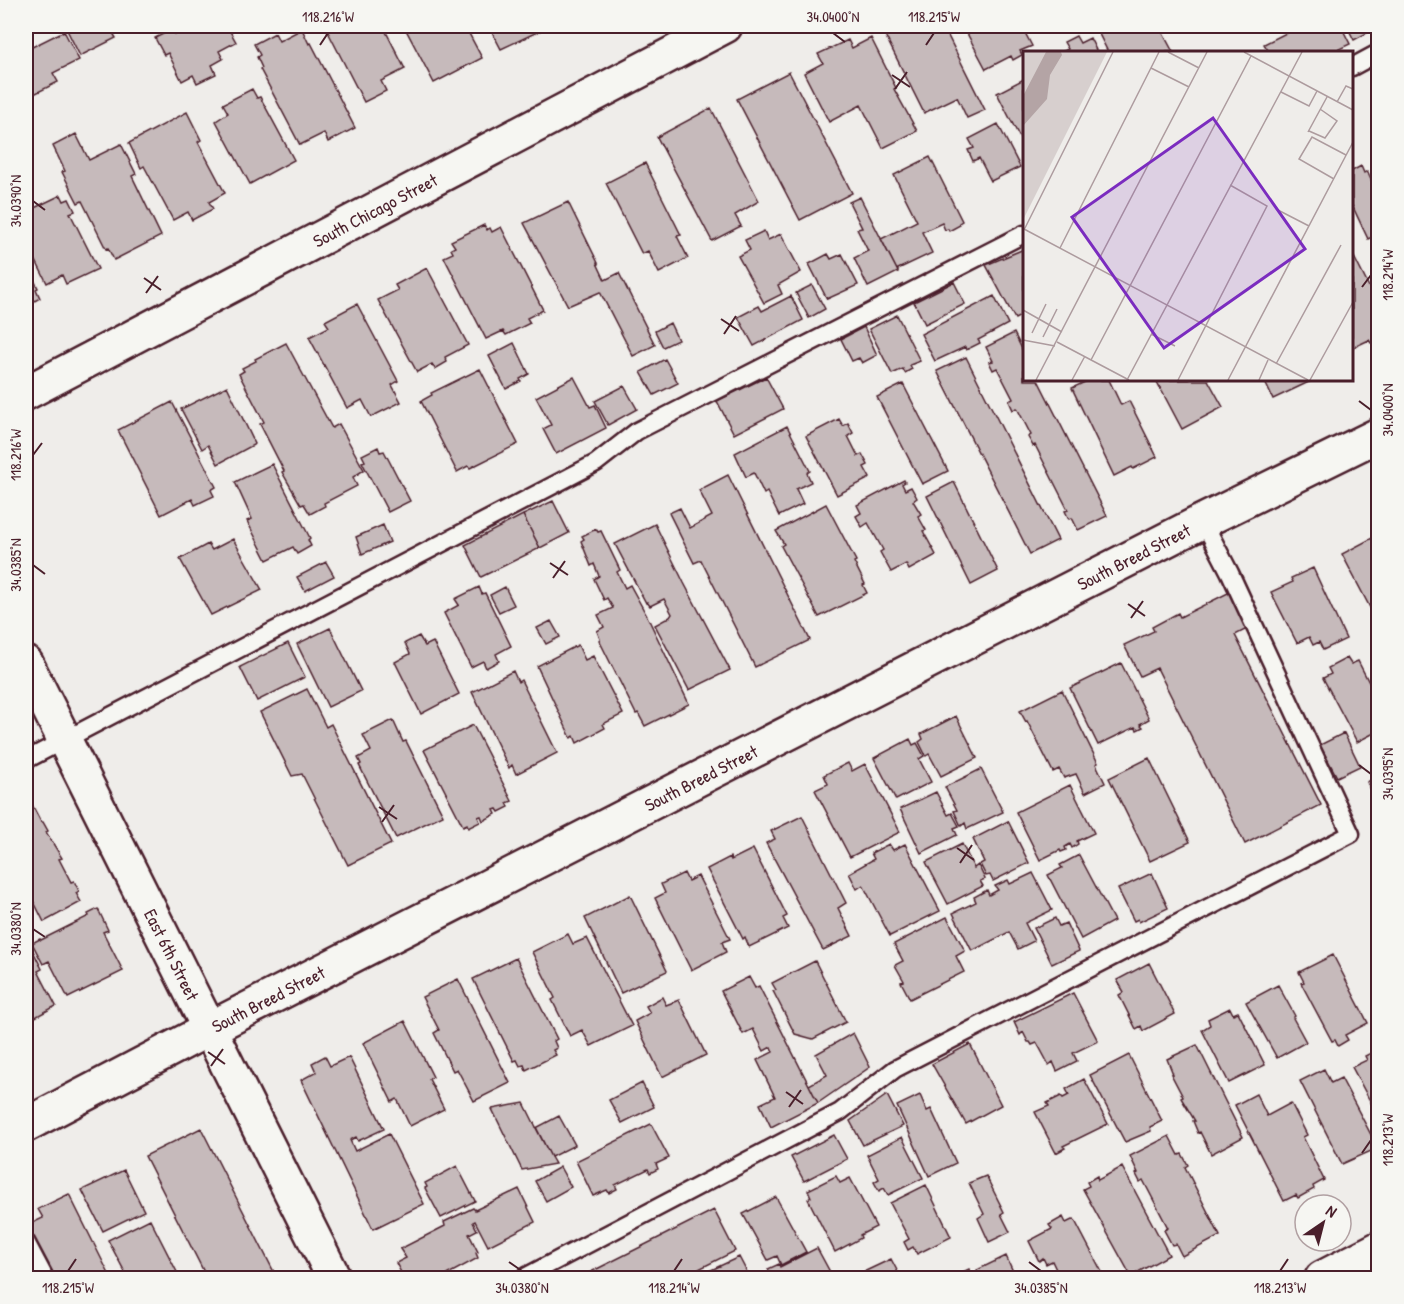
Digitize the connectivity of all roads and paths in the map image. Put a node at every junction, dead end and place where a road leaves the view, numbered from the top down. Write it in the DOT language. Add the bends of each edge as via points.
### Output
graph roads {
  1 [pos="725,26"];
  2 [pos="1378,53"];
  3 [pos="1353,66"];
  4 [pos="1023,235"];
  5 [pos="26,393"];
  6 [pos="1378,435"];
  7 [pos="1203,521"];
  8 [pos="26,663"];
  9 [pos="64,741"];
  10 [pos="26,760"];
  11 [pos="209,1029"];
  12 [pos="26,1125"];
  13 [pos="26,1242"];
  14 [pos="1378,1249"];
  15 [pos="45,1278"];
  16 [pos="334,1278"];
  17 [pos="523,1278"];
  18 [pos="1322,1278"];
  1 -- 5 [label="street, South Chicago Street"];
  2 -- 3 [label="lane"];
  4 -- 9 [label="lane" via="637,431 596,463"];
  6 -- 7 [label="street, South Breed Street"];
  7 -- 11 [label="street, South Breed Street"];
  7 -- 17 [label="lane" via="1351,834 895,1069 840,1112"];
  8 -- 9 [label="street, East 6th Street"];
  9 -- 10 [label="lane"];
  9 -- 11 [label="street, East 6th Street"];
  11 -- 12 [label="street, South Breed Street"];
  11 -- 16 [label="street, East 6th Street"];
  13 -- 15 [label="lane"];
  14 -- 18 [label="street"];
}
